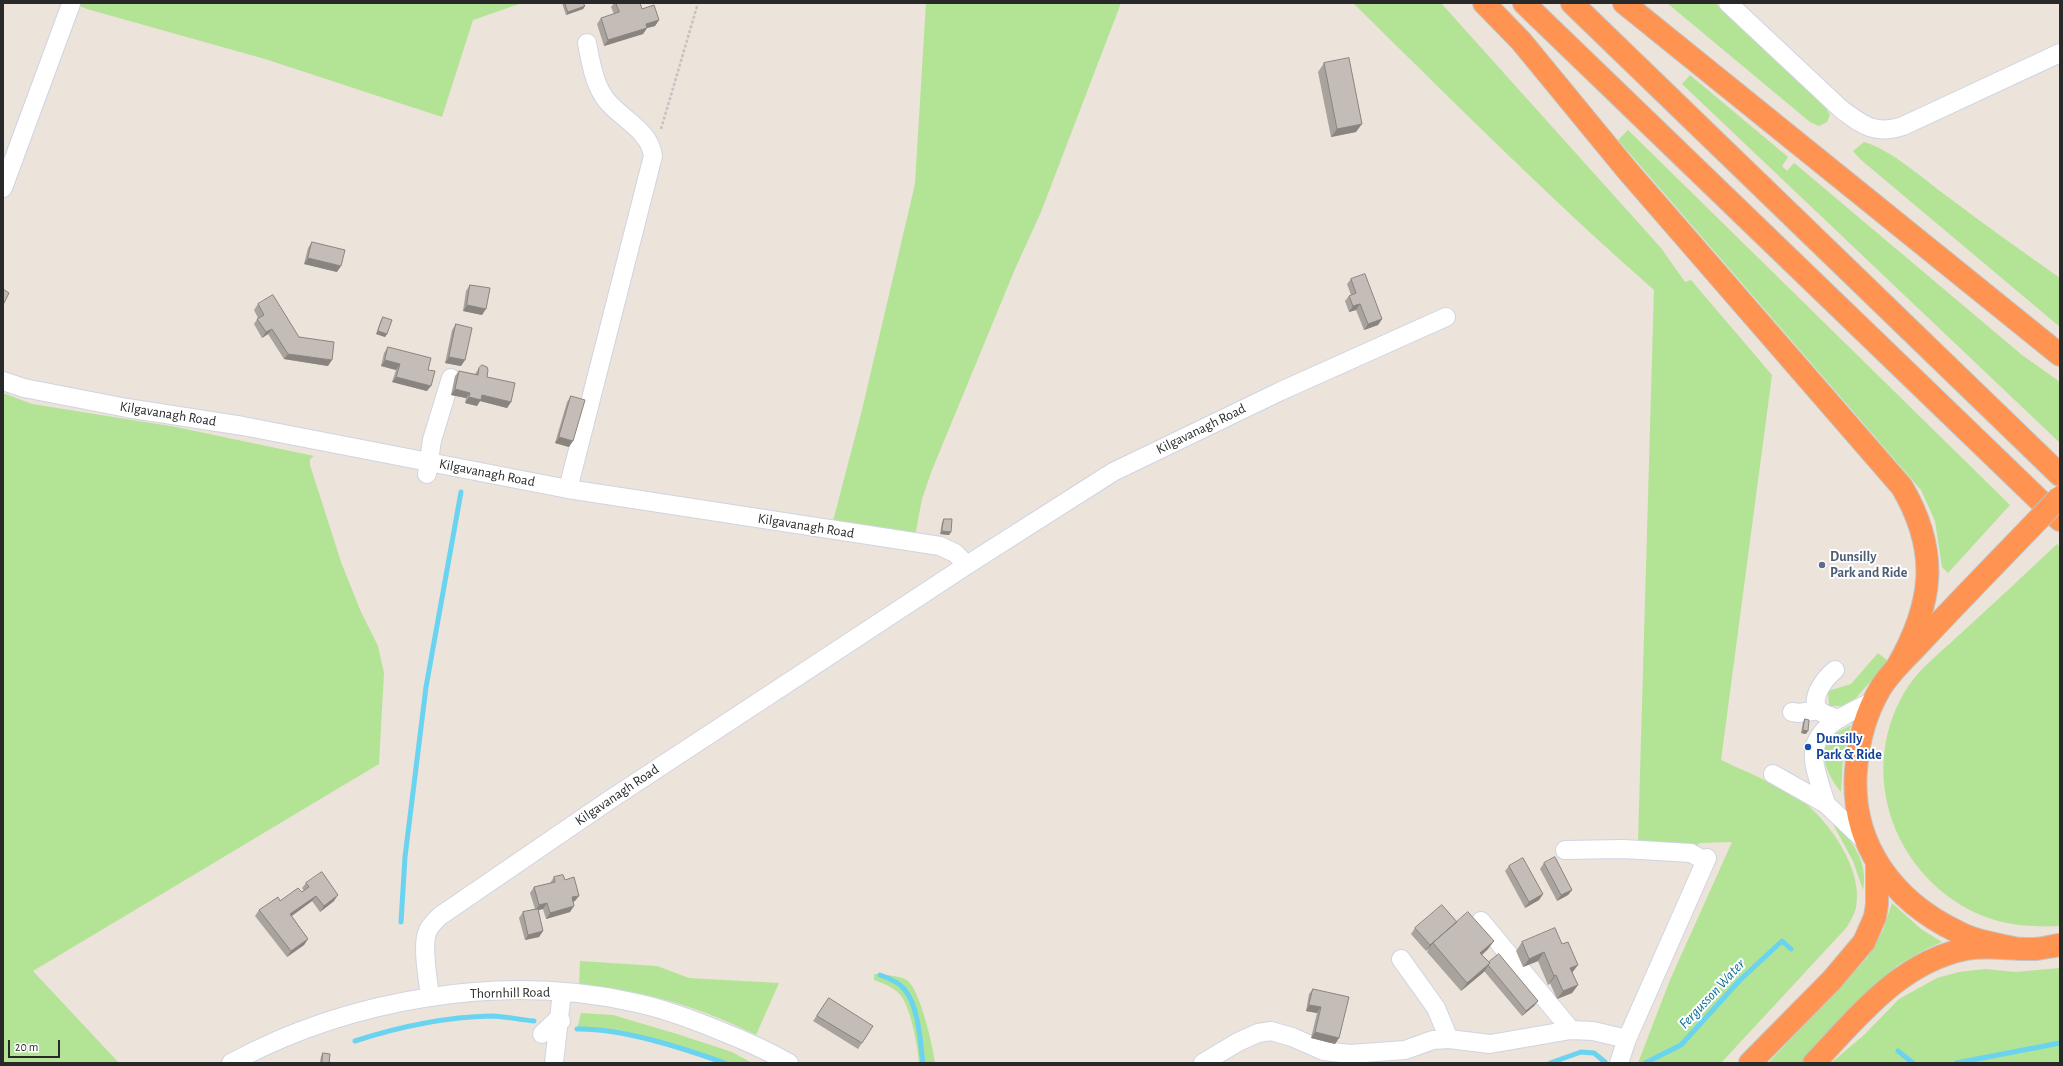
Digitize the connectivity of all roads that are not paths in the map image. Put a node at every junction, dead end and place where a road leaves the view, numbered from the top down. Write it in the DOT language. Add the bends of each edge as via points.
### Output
graph roads {
  1 [pos="1484,3"];
  2 [pos="1524,3"];
  3 [pos="1572,3"];
  4 [pos="1624,3"];
  5 [pos="1728,3"];
  6 [pos="71,4"];
  7 [pos="587,43"];
  8 [pos="2060,53"];
  9 [pos="3,188"];
  10 [pos="1446,317"];
  11 [pos="2060,355"];
  12 [pos="451,378"];
  13 [pos="3,381"];
  14 [pos="427,468"];
  15 [pos="2060,475"];
  16 [pos="568,488"];
  17 [pos="2060,497"];
  18 [pos="2060,520"];
  19 [pos="967,564"];
  20 [pos="1897,667"];
  21 [pos="1835,670"];
  22 [pos="1873,701"];
  23 [pos="1819,710"];
  24 [pos="1792,712"];
  25 [pos="1839,719"];
  26 [pos="1772,774"];
  27 [pos="1826,804"];
  28 [pos="1866,842"];
  29 [pos="1565,850"];
  30 [pos="1876,862"];
  31 [pos="1481,921"];
  32 [pos="2060,945"];
  33 [pos="2014,948"];
  34 [pos="1401,959"];
  35 [pos="562,992"];
  36 [pos="430,996"];
  37 [pos="559,1018"];
  38 [pos="1571,1030"];
  39 [pos="542,1034"];
  40 [pos="569,1038"];
  41 [pos="1449,1039"];
  42 [pos="1627,1039"];
  43 [pos="231,1063"];
  44 [pos="554,1063"];
  45 [pos="789,1063"];
  46 [pos="1203,1063"];
  47 [pos="1619,1063"];
  48 [pos="1750,1063"];
  49 [pos="1814,1063"];
  1 -- 20 [label="highway" via="1521,41 1627,170 1902,487 1919,520 1928,568 1924,609 1915,634"];
  2 -- 18 [label="highway"];
  3 -- 15 [label="highway"];
  4 -- 11 [label="highway"];
  5 -- 8 [label="street" via="1842,110 1865,126 1880,130 1903,126"];
  6 -- 9 [label="street"];
  7 -- 16 [label="street" via="600,90 647,139 652,146 653,156"];
  10 -- 19 [label="street, Kilgavanagh Road" via="1281,390 1113,472"];
  12 -- 14 [label="street" via="432,440"];
  13 -- 14 [label="street, Kilgavanagh Road" via="24,388 189,412"];
  14 -- 16 [label="street, Kilgavanagh Road"];
  16 -- 19 [label="street, Kilgavanagh Road" via="940,546 955,553"];
  17 -- 20 [label="highway, bridge"];
  19 -- 36 [label="street, Kilgavanagh Road" via="660,775 440,916 426,933"];
  20 -- 22 [label="highway"];
  21 -- 23 [label="street" via="1826,677 1817,694"];
  22 -- 25 [label="street"];
  22 -- 28 [label="highway" via="1858,751 1855,786 1860,824"];
  23 -- 24 [label="street"];
  23 -- 25 [label="street"];
  25 -- 27 [label="street" via="1826,728 1814,751"];
  26 -- 27 [label="street"];
  27 -- 28 [label="street"];
  28 -- 30 [label="highway"];
  29 -- 42 [label="street" via="1623,849 1691,853 1706,860"];
  30 -- 33 [label="highway" via="1897,890 1929,915 1959,933"];
  30 -- 48 [label="highway" via="1877,904 1875,917 1864,942 1832,980"];
  31 -- 38 [label="street"];
  32 -- 33 [label="highway" via="2036,949"];
  33 -- 49 [label="highway" via="1965,949 1916,968 1874,1000"];
  34 -- 41 [label="street" via="1436,1008"];
  35 -- 36 [label="street, Thornhill Road" via="497,991"];
  35 -- 37 [label="street"];
  35 -- 45 [label="street, Thornhill Road" via="632,1002 698,1022"];
  36 -- 43 [label="street, Thornhill Road" via="321,1024"];
  37 -- 39 [label="street"];
  37 -- 40 [label="street"];
  37 -- 44 [label="street"];
  38 -- 41 [label="street" via="1490,1044"];
  38 -- 42 [label="street"];
  41 -- 46 [label="street" via="1433,1040 1405,1050 1350,1054 1324,1051 1271,1031 1251,1036"];
  42 -- 47 [label="street"];
}
